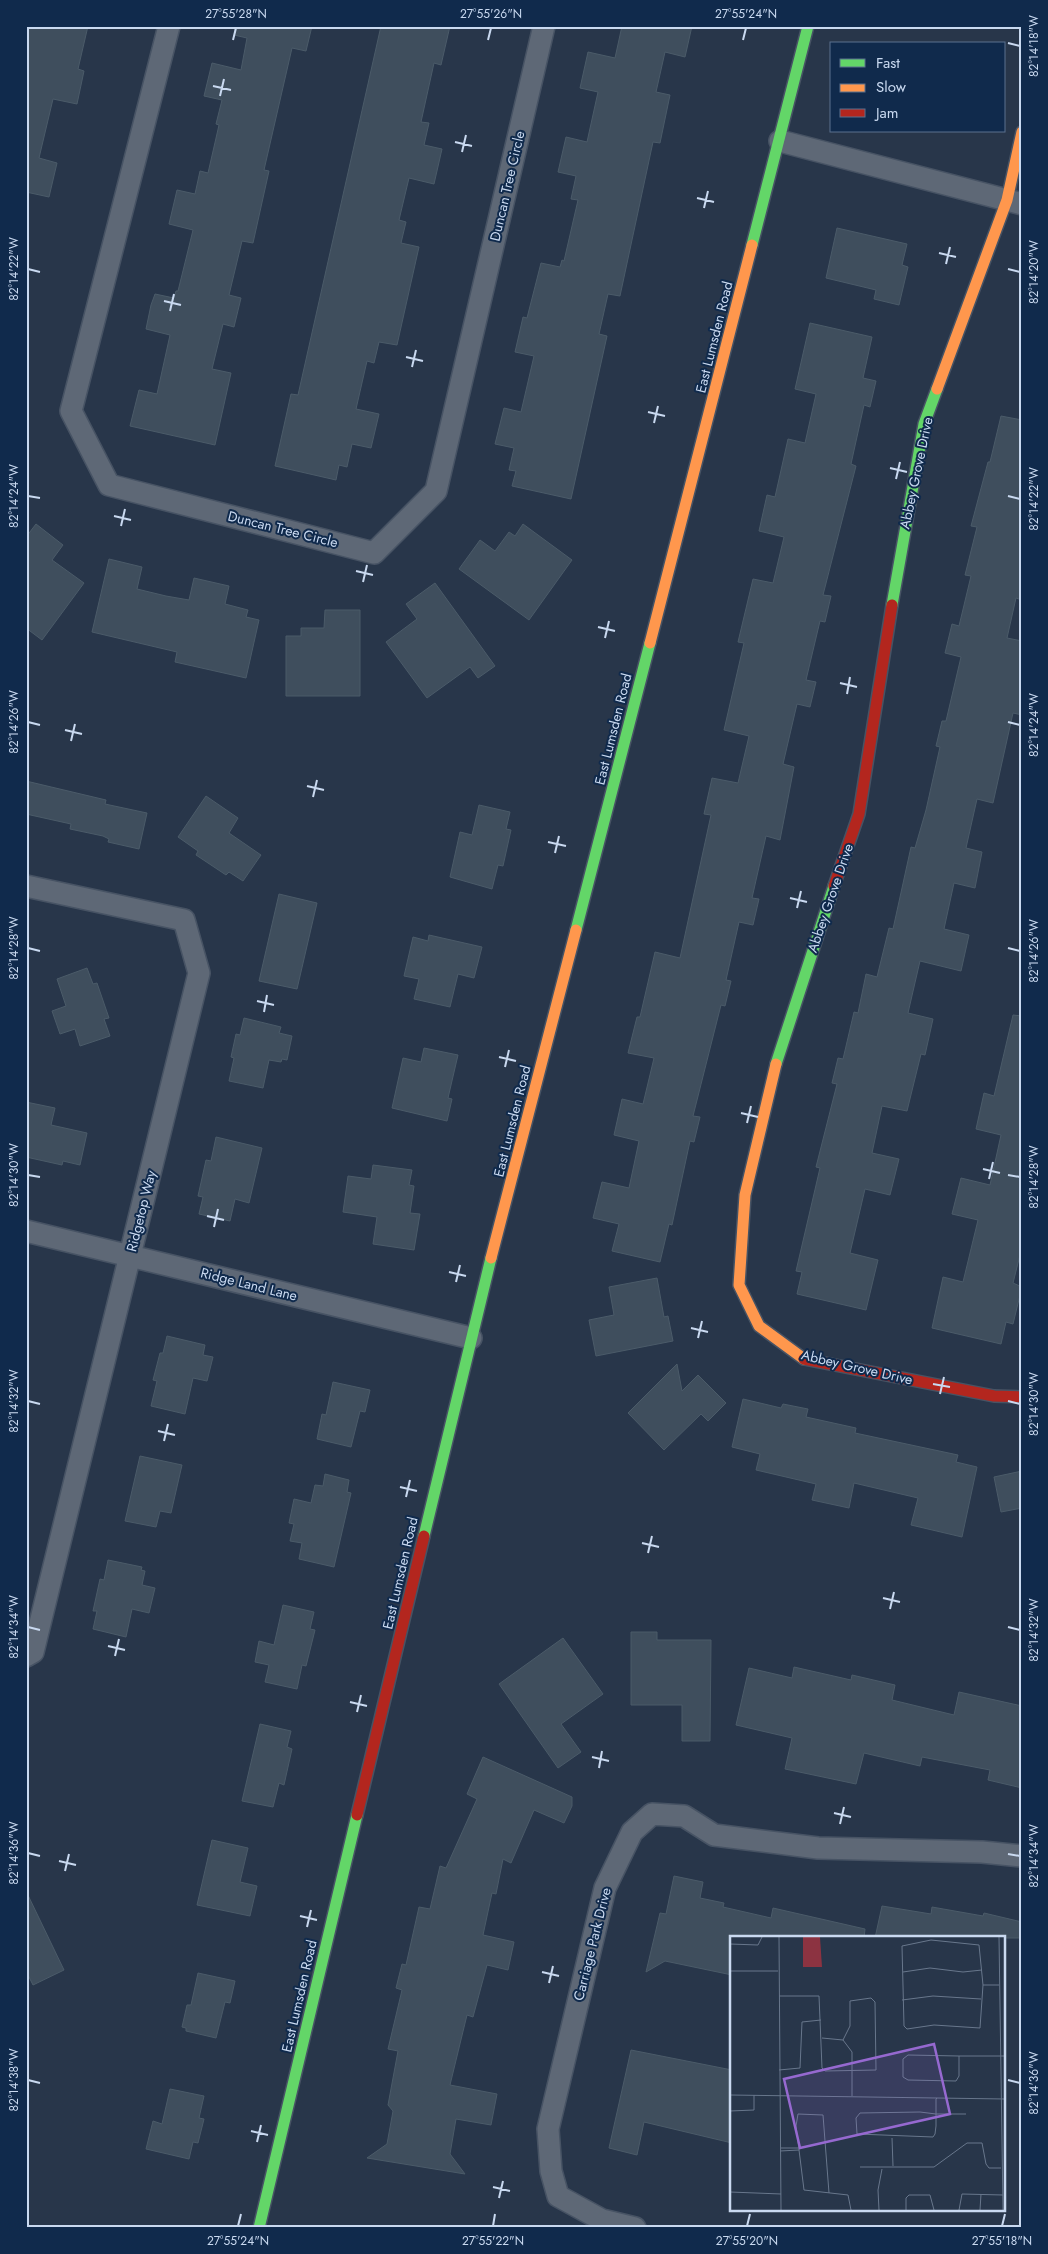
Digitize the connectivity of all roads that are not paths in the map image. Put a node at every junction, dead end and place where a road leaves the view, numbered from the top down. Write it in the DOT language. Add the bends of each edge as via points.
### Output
graph roads {
  1 [pos="169,26"];
  2 [pos="544,26"];
  3 [pos="808,26"];
  4 [pos="1022,132"];
  5 [pos="780,141"];
  6 [pos="1014,202"];
  7 [pos="26,886"];
  8 [pos="26,1231"];
  9 [pos="130,1255"];
  10 [pos="471,1338"];
  11 [pos="1022,1397"];
  12 [pos="26,1656"];
  13 [pos="1022,1856"];
  14 [pos="259,2228"];
  15 [pos="635,2228"];
  1 -- 2 [label="street, Duncan Tree Circle" via="71,411 109,485 374,553 436,491"];
  3 -- 5 [label="street, East Lumsden Road"];
  4 -- 6 [label="street, Abbey Grove Drive"];
  5 -- 6 [label="street"];
  5 -- 10 [label="street, East Lumsden Road"];
  6 -- 11 [label="street, Abbey Grove Drive" via="924,424 859,814 772,1076 745,1195 739,1286 759,1326 801,1358 994,1396"];
  7 -- 9 [label="street, Ridgetop Way" via="184,920 200,973"];
  8 -- 9 [label="street, Ridge Land Lane"];
  9 -- 10 [label="street, Ridge Land Lane"];
  9 -- 12 [label="street, Ridgetop Way" via="33,1652"];
  10 -- 14 [label="street, East Lumsden Road"];
  13 -- 15 [label="street, Carriage Park Drive" via="818,1848 714,1835 684,1816 652,1814 632,1832 604,1888 548,2129 551,2171 558,2196 602,2220"];
}
